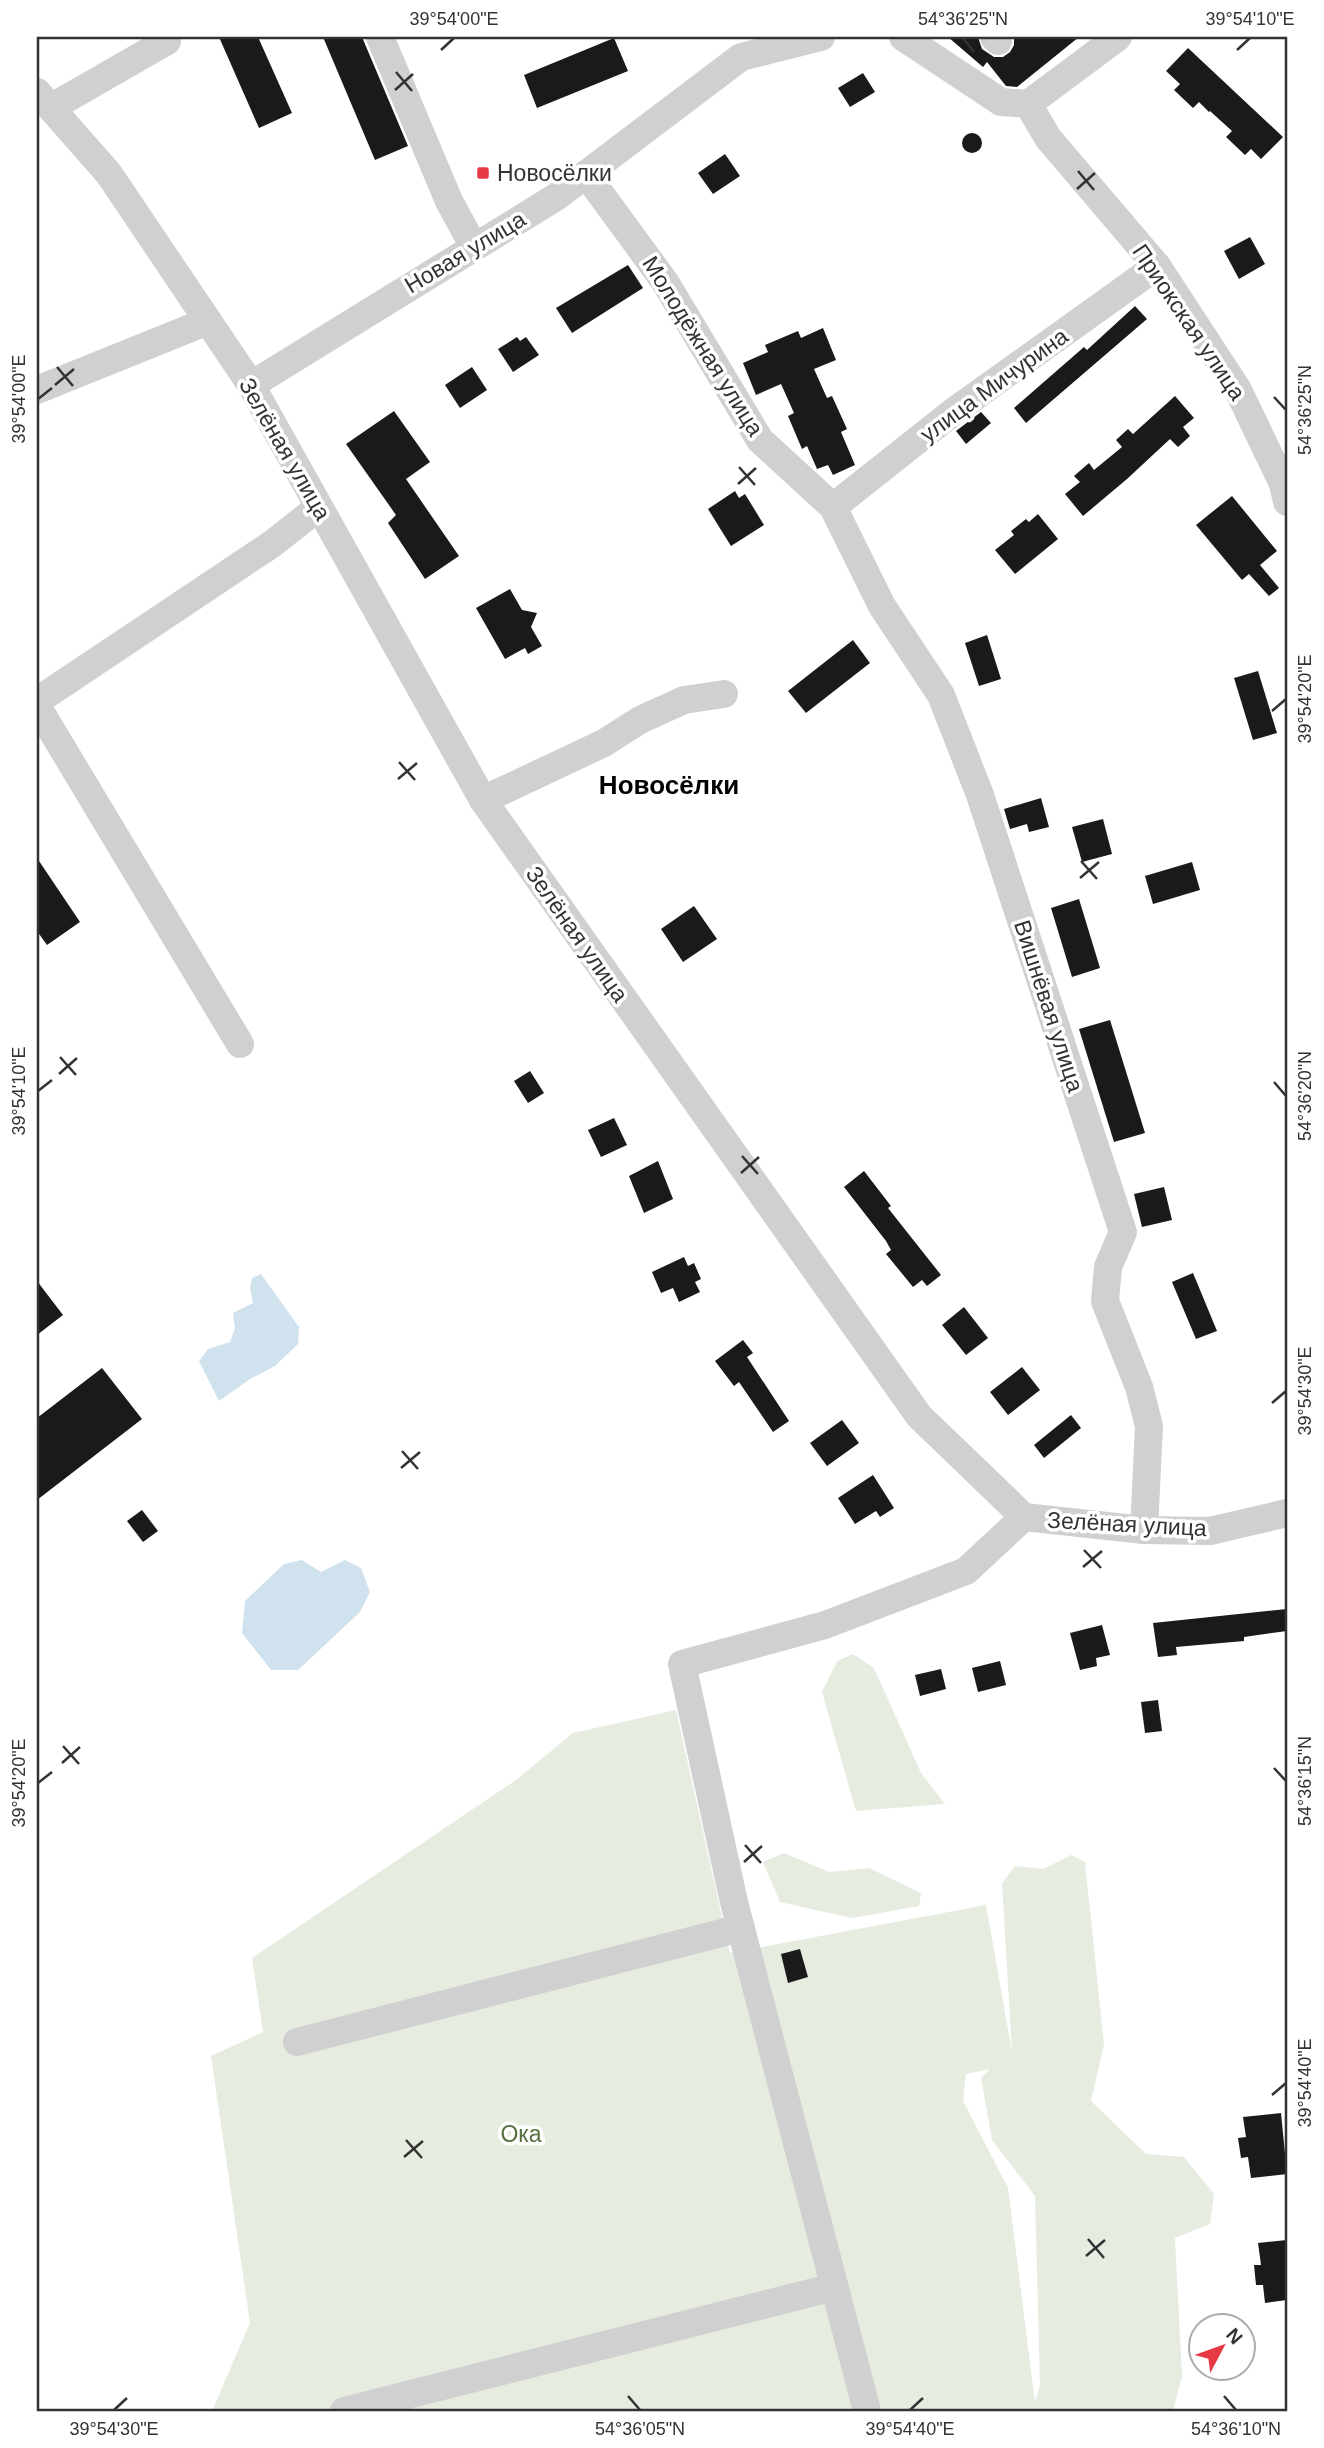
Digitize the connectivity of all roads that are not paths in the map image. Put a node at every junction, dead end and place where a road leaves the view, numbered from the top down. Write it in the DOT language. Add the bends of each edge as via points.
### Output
graph roads {
  1 [pos="167,37"];
  2 [pos="380,37"];
  3 [pos="821,37"];
  4 [pos="903,37"];
  5 [pos="1118,37"];
  6 [pos="736,47"];
  7 [pos="44,99"];
  8 [pos="1028,104"];
  9 [pos="586,174"];
  10 [pos="474,247"];
  11 [pos="1157,265"];
  12 [pos="208,321"];
  13 [pos="251,385"];
  14 [pos="37,390"];
  15 [pos="1287,502"];
  16 [pos="833,506"];
  17 [pos="319,507"];
  18 [pos="724,694"];
  19 [pos="37,704"];
  20 [pos="483,800"];
  21 [pos="240,1044"];
  22 [pos="1287,1513"];
  23 [pos="1024,1517"];
  24 [pos="1144,1530"];
  25 [pos="741,1928"];
  26 [pos="297,2042"];
  27 [pos="834,2287"];
  28 [pos="344,2411"];
  29 [pos="867,2411"];
  1 -- 7 [label="street" via="167,41"];
  2 -- 10 [label="street" via="449,201"];
  3 -- 6 [label="street, Новая улица"];
  4 -- 8 [label="street" via="1001,102"];
  5 -- 8 [label="street"];
  6 -- 9 [label="street, Новая улица"];
  7 -- 12 [label="street, Зелёная улица" via="109,174"];
  8 -- 11 [label="street, Приокская улица" via="1048,138"];
  9 -- 10 [label="street, Новая улица"];
  9 -- 16 [label="street, Молодёжная улица" via="665,282 760,440"];
  10 -- 13 [label="street, Новая улица"];
  11 -- 15 [label="street, Приокская улица" via="1238,390 1283,484"];
  11 -- 16 [label="street, улица Мичурина" via="953,412"];
  12 -- 13 [label="street, Зелёная улица"];
  12 -- 14 [label="street"];
  13 -- 17 [label="street, Зелёная улица"];
  16 -- 24 [label="street, Вишнёвая улица" via="882,606 941,695 980,795 1123,1233 1108,1267 1105,1301 1139,1387 1149,1426"];
  17 -- 19 [label="street"];
  17 -- 20 [label="street, Зелёная улица"];
  18 -- 20 [label="street" via="684,700"];
  19 -- 21 [label="street"];
  20 -- 23 [label="street, Зелёная улица" via="919,1416"];
  22 -- 24 [label="street, Зелёная улица" via="1210,1531"];
  23 -- 24 [label="street, Зелёная улица"];
  23 -- 25 [label="street" via="966,1571 825,1625 682,1664"];
  25 -- 26 [label="street"];
  25 -- 27 [label="street"];
  27 -- 28 [label="street"];
  27 -- 29 [label="street"];
}
